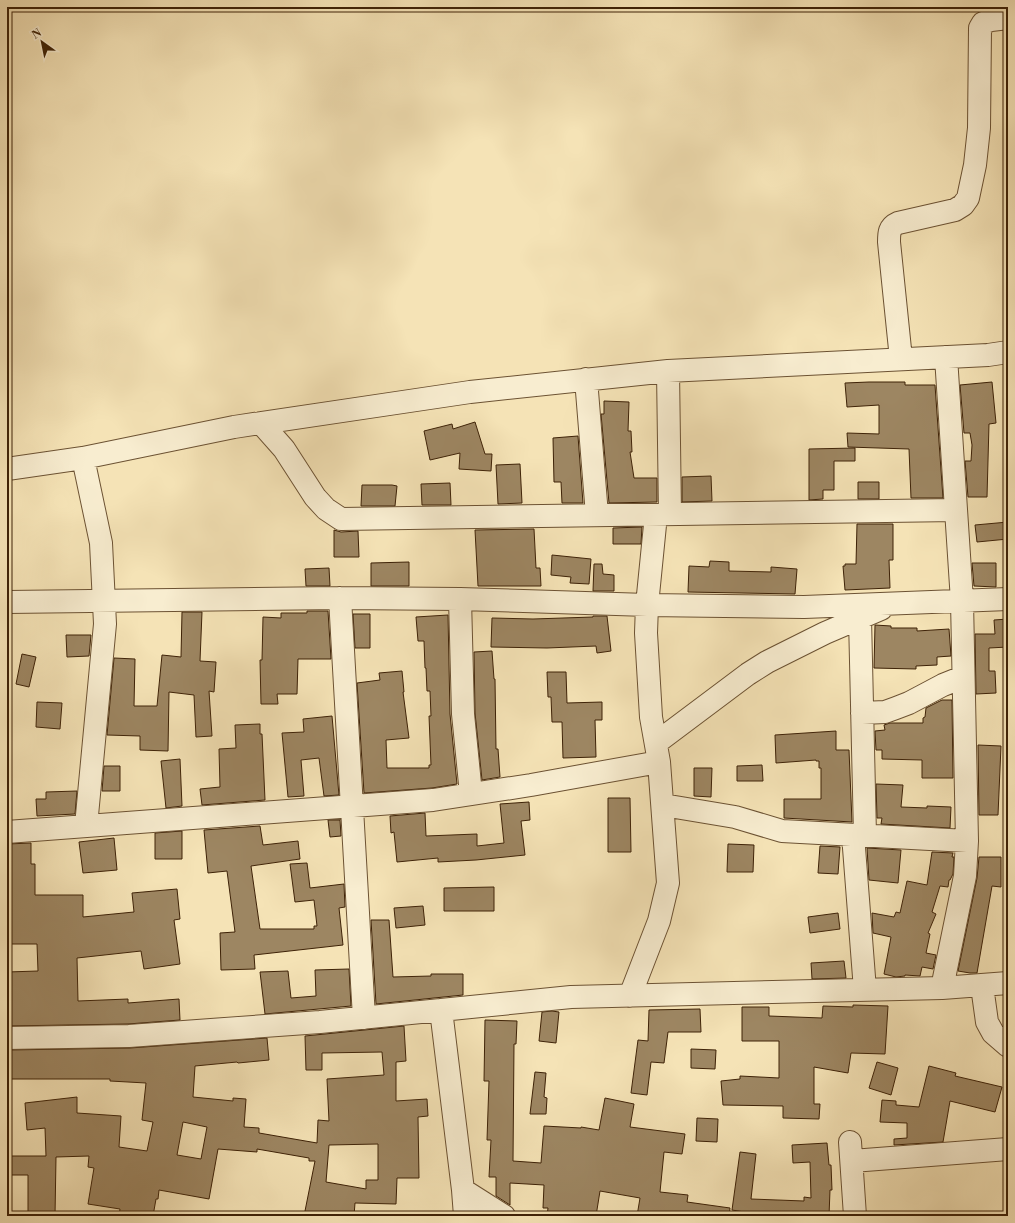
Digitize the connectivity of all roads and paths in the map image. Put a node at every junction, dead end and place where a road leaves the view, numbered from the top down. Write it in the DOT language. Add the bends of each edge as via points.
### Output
graph roads {
  1 [pos="1008,18"];
  2 [pos="1008,352"];
  3 [pos="946,357"];
  4 [pos="901,359"];
  5 [pos="668,371"];
  6 [pos="586,379"];
  7 [pos="261,423"];
  8 [pos="83,458"];
  9 [pos="7,469"];
  10 [pos="956,510"];
  11 [pos="663,514"];
  12 [pos="597,515"];
  13 [pos="340,598"];
  14 [pos="460,599"];
  15 [pos="1008,599"];
  16 [pos="103,601"];
  17 [pos="962,601"];
  18 [pos="7,602"];
  19 [pos="893,604"];
  20 [pos="647,605"];
  21 [pos="860,618"];
  22 [pos="963,677"];
  23 [pos="862,712"];
  24 [pos="657,752"];
  25 [pos="472,794"];
  26 [pos="663,805"];
  27 [pos="352,807"];
  28 [pos="86,826"];
  29 [pos="7,832"];
  30 [pos="859,835"];
  31 [pos="967,841"];
  32 [pos="1008,984"];
  33 [pos="982,986"];
  34 [pos="942,988"];
  35 [pos="865,990"];
  36 [pos="630,996"];
  37 [pos="441,1010"];
  38 [pos="364,1018"];
  39 [pos="7,1038"];
  40 [pos="1008,1046"];
  41 [pos="1008,1149"];
  42 [pos="463,1190"];
  43 [pos="465,1216"];
  44 [pos="504,1216"];
  45 [pos="855,1216"];
  1 -- 4 [label="street" via="991,20 983,23 980,28 979,128 968,198 955,210 898,223 889,231"];
  2 -- 3 [label="street"];
  3 -- 4 [label="street"];
  3 -- 10 [label="street"];
  4 -- 5 [label="street"];
  5 -- 6 [label="street"];
  5 -- 11 [label="street"];
  6 -- 7 [label="street" via="470,392"];
  6 -- 12 [label="street"];
  7 -- 8 [label="street"];
  7 -- 12 [label="street" via="284,449 315,497 326,509 341,519"];
  8 -- 9 [label="street"];
  8 -- 16 [label="street" via="101,543"];
  10 -- 11 [label="street"];
  10 -- 17 [label="street"];
  11 -- 12 [label="street"];
  11 -- 20 [label="street"];
  13 -- 14 [label="street"];
  13 -- 16 [label="street"];
  13 -- 27 [label="street"];
  14 -- 20 [label="street"];
  14 -- 25 [label="street" via="462,714"];
  15 -- 17 [label="street"];
  16 -- 18 [label="street"];
  16 -- 28 [label="street" via="105,624"];
  17 -- 19 [label="street"];
  17 -- 22 [label="street"];
  19 -- 20 [label="street" via="804,608"];
  19 -- 21 [label="street"];
  20 -- 24 [label="street" via="651,717"];
  21 -- 23 [label="street"];
  21 -- 24 [label="street" via="766,662 748,674"];
  22 -- 23 [label="street" via="885,712"];
  22 -- 31 [label="street"];
  23 -- 30 [label="street"];
  24 -- 25 [label="street" via="531,785"];
  24 -- 26 [label="street"];
  25 -- 27 [label="street"];
  26 -- 30 [label="street" via="735,817 782,830"];
  26 -- 36 [label="street" via="668,884 659,921"];
  27 -- 28 [label="street"];
  27 -- 38 [label="street"];
  28 -- 29 [label="street"];
  30 -- 31 [label="street"];
  30 -- 35 [label="street"];
  31 -- 34 [label="street" via="965,876"];
  32 -- 33 [label="street"];
  33 -- 34 [label="street"];
  33 -- 40 [label="street" via="987,1022 993,1033"];
  34 -- 35 [label="street"];
  35 -- 36 [label="street"];
  36 -- 37 [label="street" via="571,997"];
  37 -- 38 [label="street"];
  37 -- 42 [label="street"];
  38 -- 39 [label="street" via="129,1036"];
  41 -- 45 [label="street" via="851,1152"];
  42 -- 43 [label="street"];
  42 -- 44 [label="street"];
}
